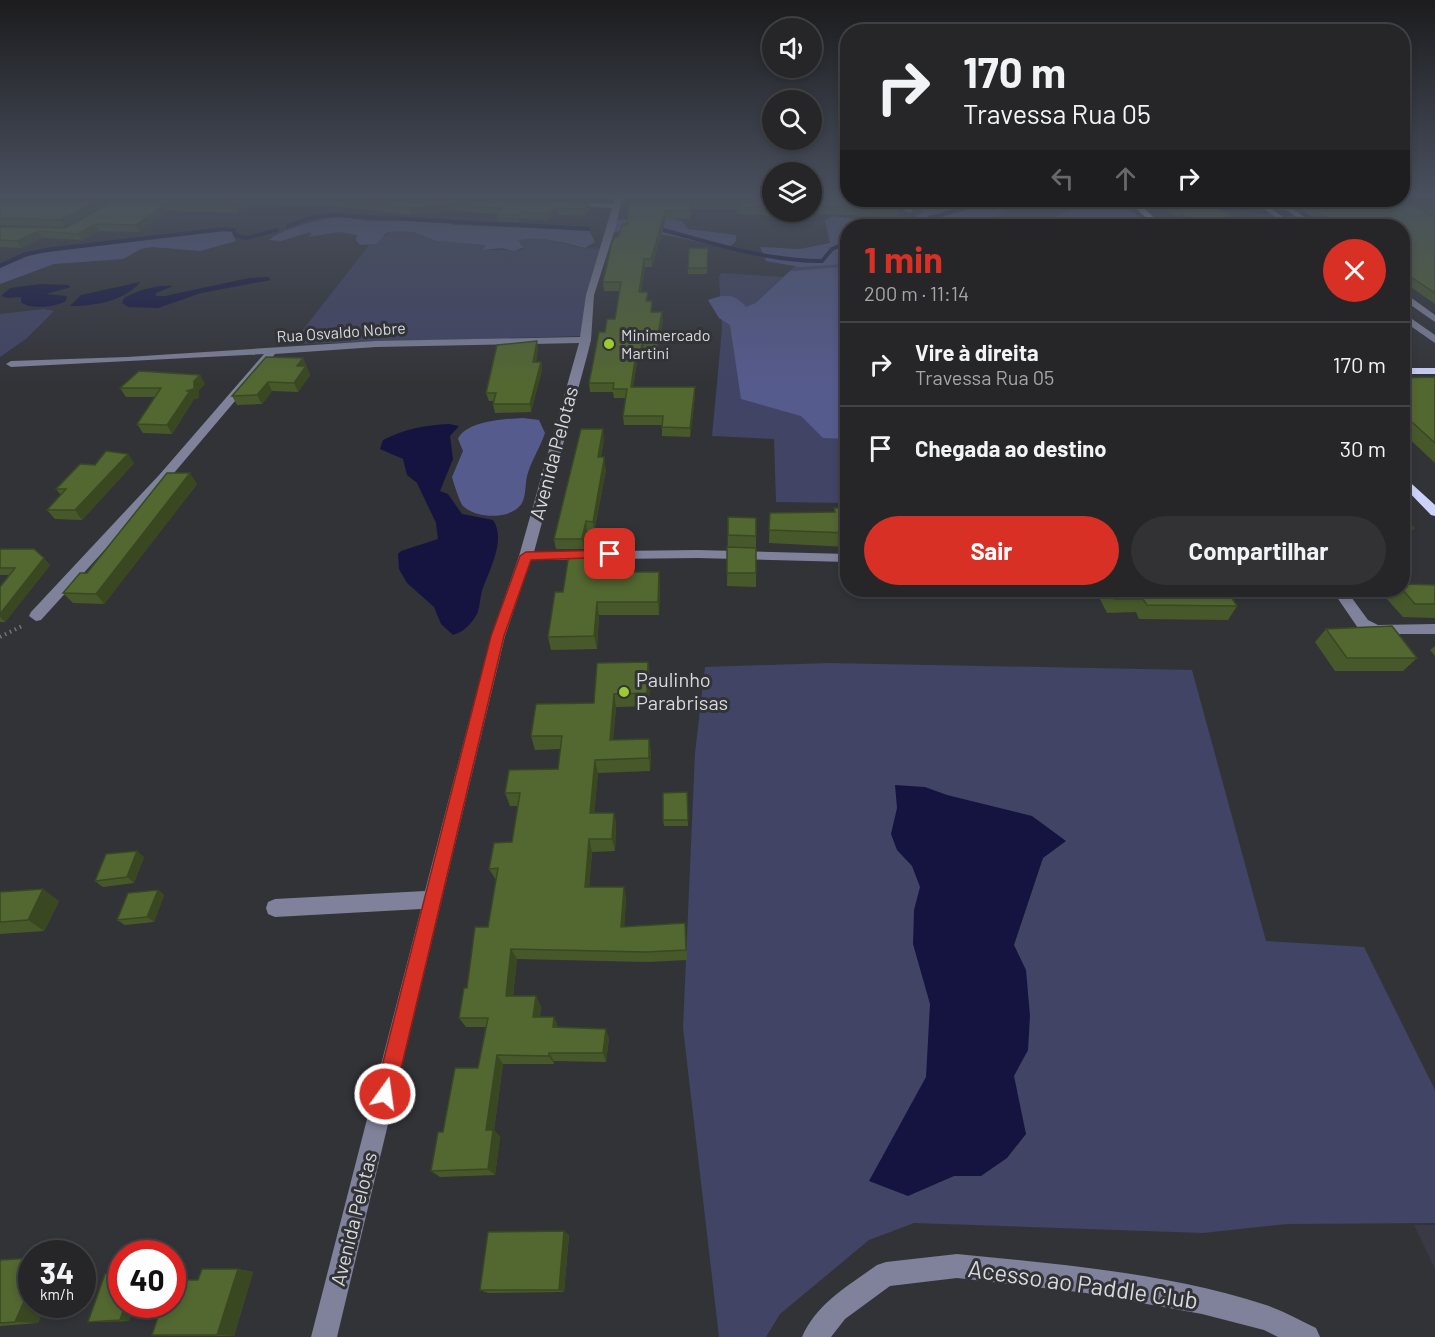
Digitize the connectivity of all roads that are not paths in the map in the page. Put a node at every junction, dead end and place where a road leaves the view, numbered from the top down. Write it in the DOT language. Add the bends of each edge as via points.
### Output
graph roads {
  1 [pos="601,259"];
  2 [pos="1410,300"];
  3 [pos="1435,319"];
  4 [pos="1410,321"];
  5 [pos="586,340"];
  6 [pos="1435,340"];
  7 [pos="272,351"];
  8 [pos="10,364"];
  9 [pos="1410,371"];
  10 [pos="1435,371"];
  11 [pos="1410,486"];
  12 [pos="1435,512"];
  13 [pos="526,556"];
  14 [pos="840,558"];
  15 [pos="1344,597"];
  16 [pos="36,615"];
  17 [pos="1435,629"];
  18 [pos="433,899"];
  19 [pos="275,908"];
  20 [pos="324,1337"];
  21 [pos="815,1337"];
  22 [pos="1306,1337"];
  1 -- 5 [label="street, Avenida Pelotas" via="590,295"];
  2 -- 3 [label="street"];
  4 -- 6 [label="street"];
  5 -- 7 [label="street, Rua Osvaldo Nobre" via="376,344"];
  5 -- 13 [label="street, Avenida Pelotas"];
  7 -- 8 [label="street"];
  7 -- 16 [label="street, Rua Osvaldo Nobre" via="164,477"];
  9 -- 10 [label="main road"];
  11 -- 12 [label="main road"];
  13 -- 14 [label="street"];
  13 -- 18 [label="street, Avenida Pelotas" via="498,636"];
  15 -- 17 [label="street" via="1368,627"];
  18 -- 19 [label="street"];
  18 -- 20 [label="street, Avenida Pelotas"];
  21 -- 22 [label="street, Acesso ao Paddle Club" via="836,1310 886,1274 957,1266 1086,1280 1202,1301 1266,1318"];
}
